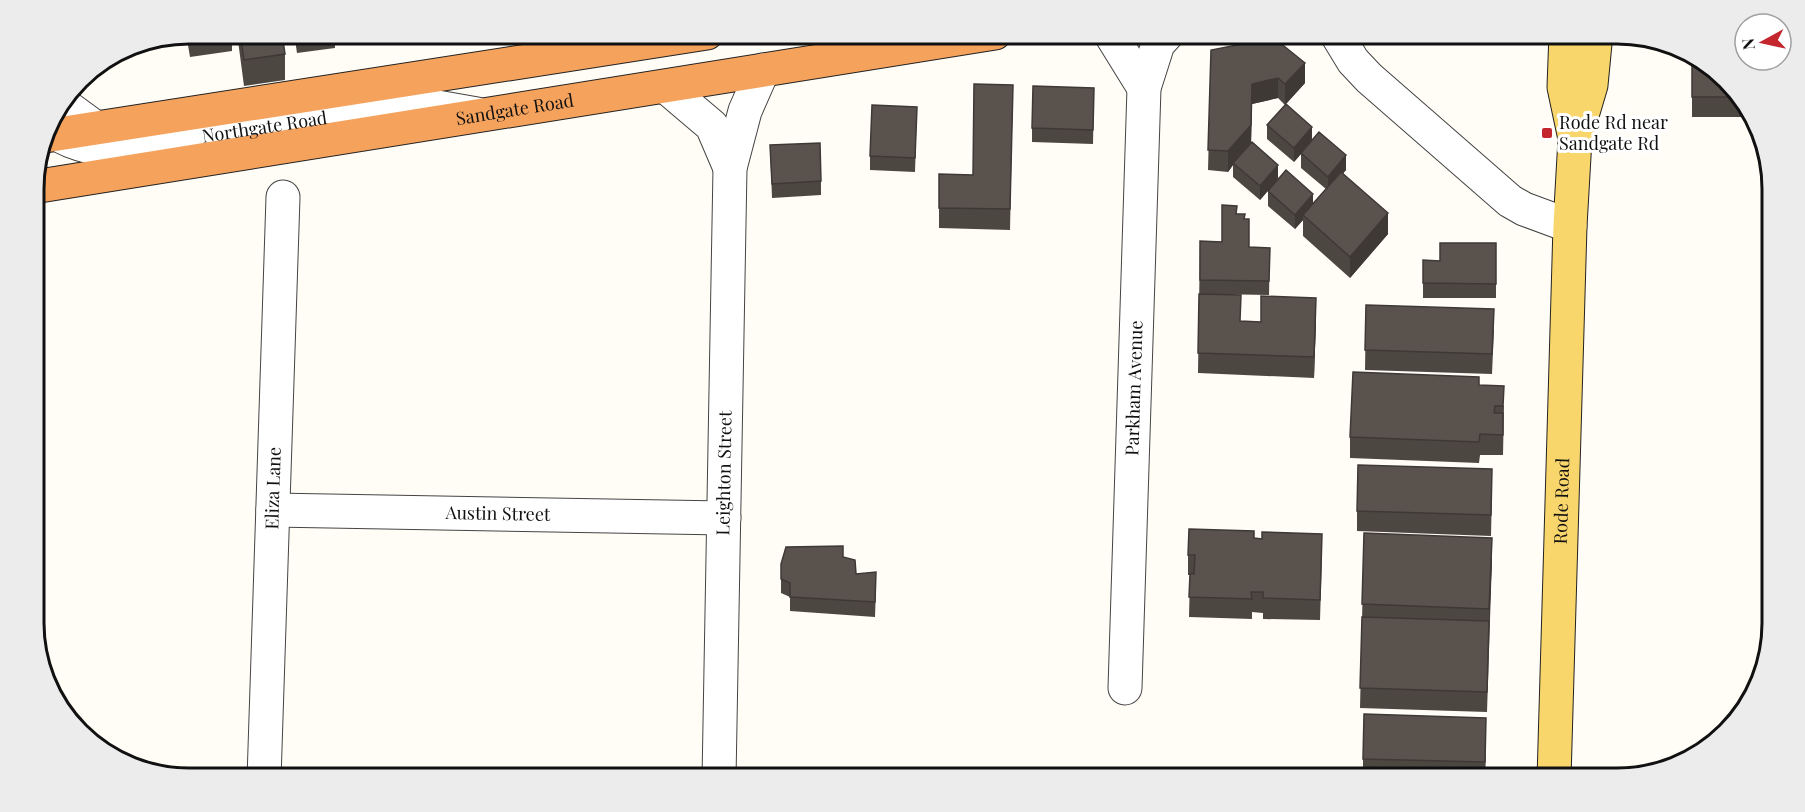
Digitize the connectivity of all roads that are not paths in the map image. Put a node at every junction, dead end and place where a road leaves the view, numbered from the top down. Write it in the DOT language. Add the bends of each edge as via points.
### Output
graph roads {
  1 [pos="636,44"];
  2 [pos="850,44"];
  3 [pos="1117,44"];
  4 [pos="1158,44"];
  5 [pos="1343,44"];
  6 [pos="1566,44"];
  7 [pos="1595,44"];
  8 [pos="763,70"];
  9 [pos="666,87"];
  10 [pos="1144,88"];
  11 [pos="68,108"];
  12 [pos="485,116"];
  13 [pos="96,128"];
  14 [pos="56,131"];
  15 [pos="55,134"];
  16 [pos="1575,139"];
  17 [pos="730,168"];
  18 [pos="44,186"];
  19 [pos="283,197"];
  20 [pos="1570,226"];
  21 [pos="273,510"];
  22 [pos="724,518"];
  23 [pos="1125,688"];
  24 [pos="264,768"];
  25 [pos="719,768"];
  26 [pos="1554,768"];
  1 -- 13 [label="highway"];
  2 -- 8 [label="highway, Sandgate Road"];
  3 -- 10 [label="street"];
  4 -- 10 [label="street, Parkham Avenue"];
  5 -- 20 [label="street" via="1369,78 1510,201"];
  6 -- 16 [label="main road, Rode Road" via="1564,87"];
  7 -- 16 [label="main road, Rode Road" via="1591,85"];
  8 -- 9 [label="highway, Sandgate Road"];
  8 -- 17 [label="street, Leighton Street" via="745,111"];
  9 -- 12 [label="highway, Sandgate Road"];
  9 -- 17 [label="street, Leighton Street" via="712,126"];
  10 -- 23 [label="street, Parkham Avenue"];
  11 -- 13 [label="street"];
  12 -- 15 [label="street, Northgate Road" via="420,104 115,150 97,149"];
  12 -- 18 [label="highway, Sandgate Road"];
  13 -- 14 [label="highway"];
  16 -- 20 [label="main road, Rode Road"];
  17 -- 22 [label="street, Leighton Street"];
  19 -- 21 [label="street, Eliza Lane"];
  20 -- 26 [label="main road, Rode Road"];
  21 -- 22 [label="street, Austin Street"];
  21 -- 24 [label="street, Eliza Lane"];
  22 -- 25 [label="street, Leighton Street"];
}
